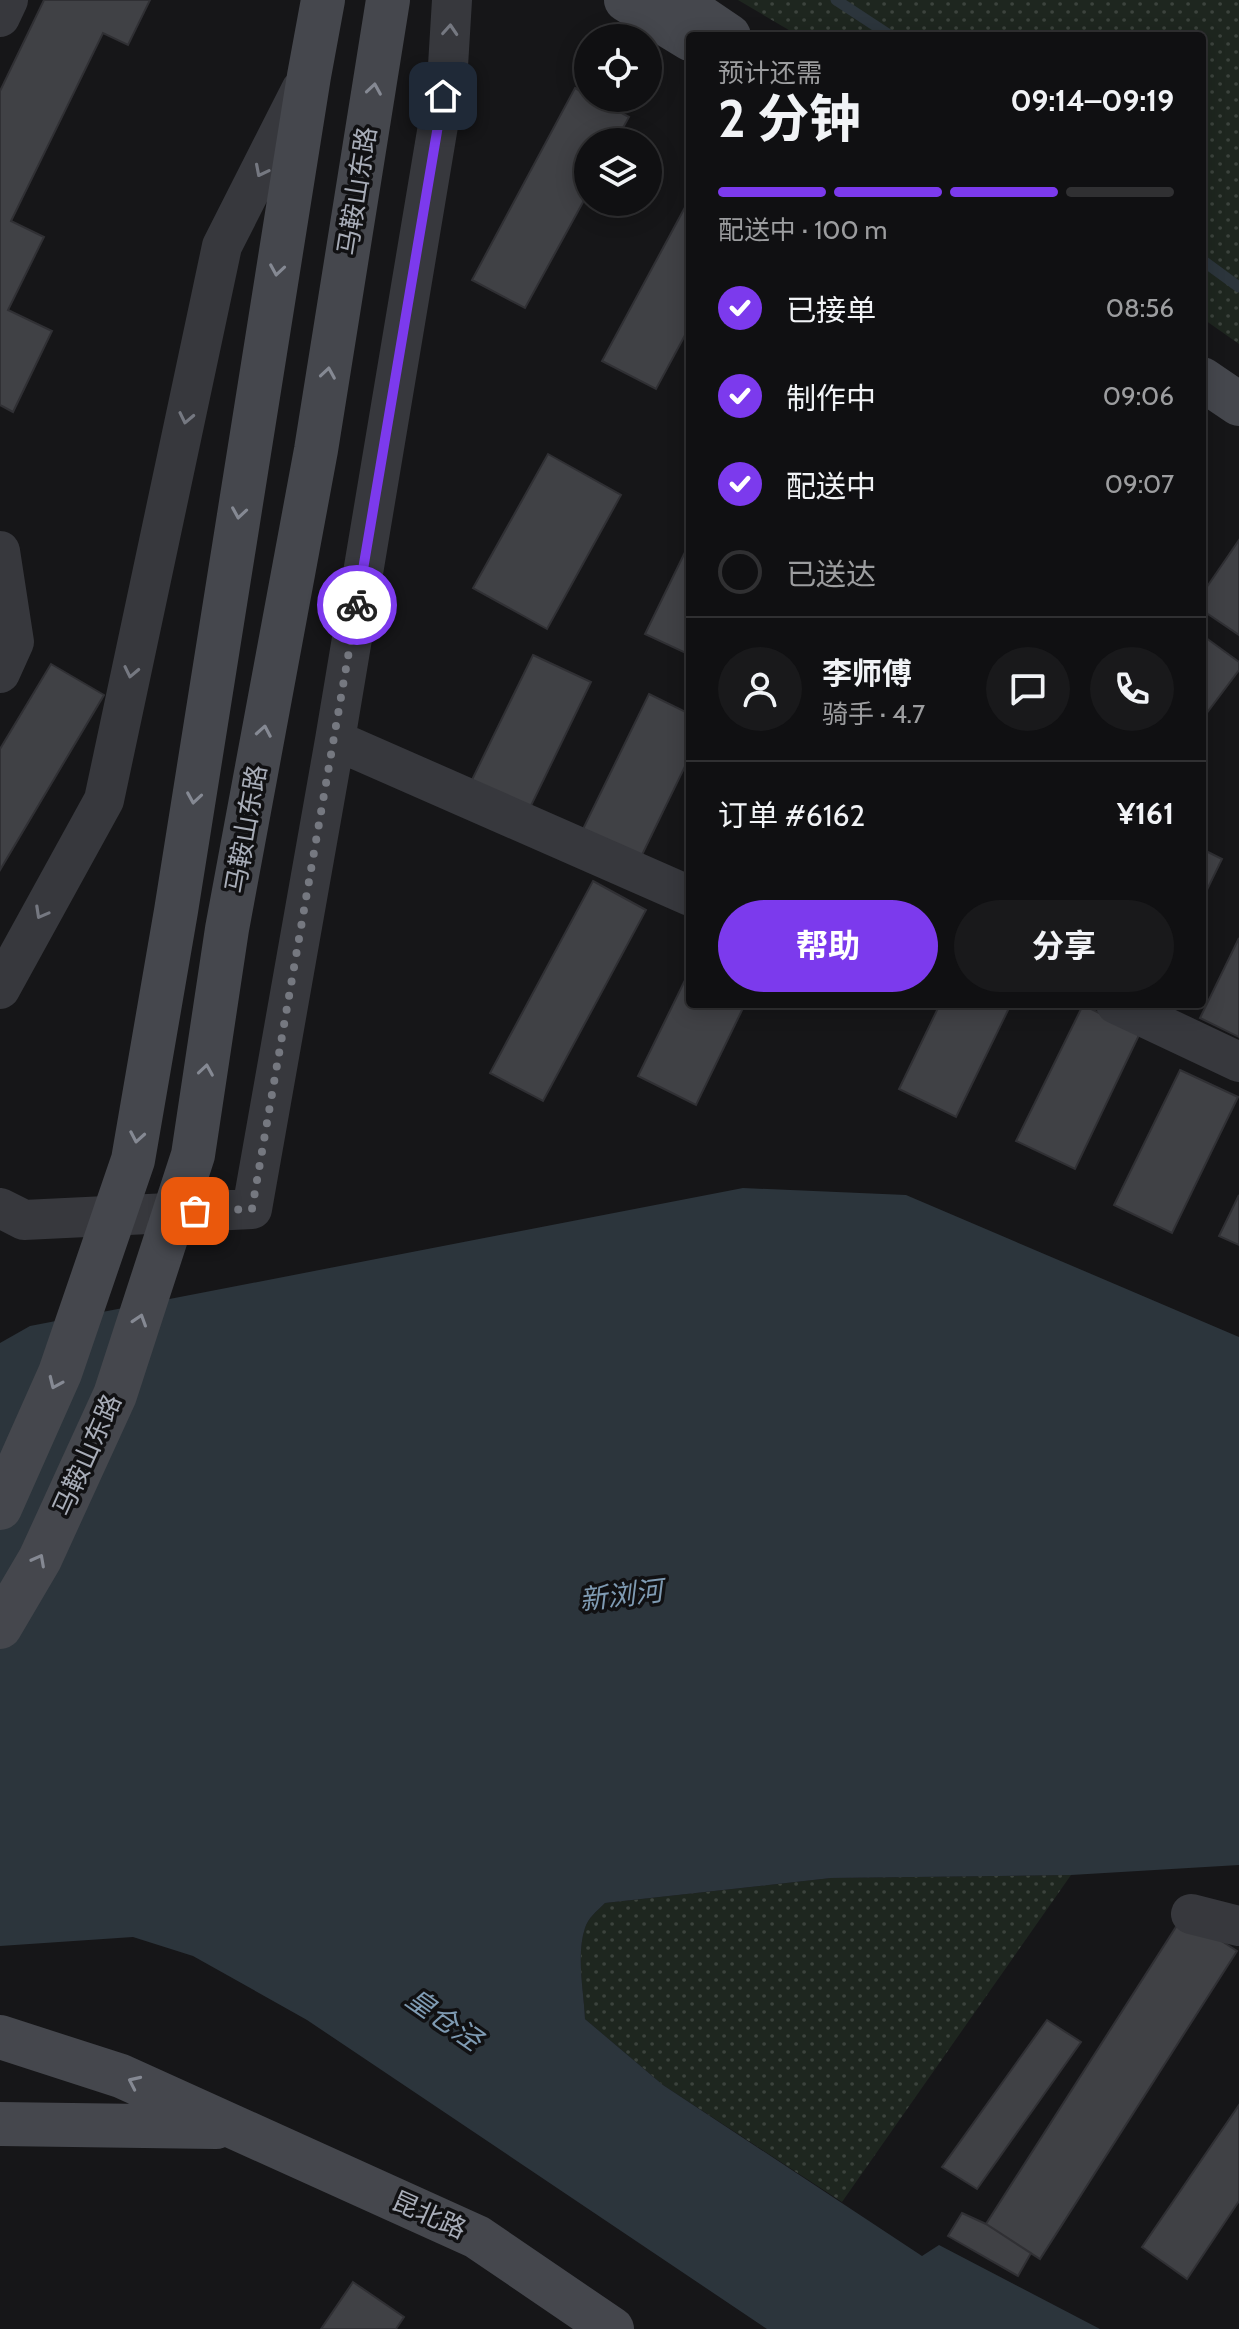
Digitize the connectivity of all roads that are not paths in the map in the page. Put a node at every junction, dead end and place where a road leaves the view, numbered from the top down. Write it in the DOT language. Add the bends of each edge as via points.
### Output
graph roads {
  1 [pos="8,0"];
  2 [pos="323,0"];
  3 [pos="388,0"];
  4 [pos="452,0"];
  5 [pos="626,0"];
  6 [pos="676,0"];
  7 [pos="0,17"];
  8 [pos="723,32"];
  9 [pos="686,37"];
  10 [pos="309,76"];
  11 [pos="1206,359"];
  12 [pos="1239,381"];
  13 [pos="1206,382"];
  14 [pos="1239,404"];
  15 [pos="0,551"];
  16 [pos="0,673"];
  17 [pos="335,740"];
  18 [pos="686,894"];
  19 [pos="0,989"];
  20 [pos="1124,1008"];
  21 [pos="1239,1062"];
  22 [pos="0,1208"];
  23 [pos="0,1508"];
  24 [pos="0,1627"];
  25 [pos="1191,1914"];
  26 [pos="1239,1926"];
  27 [pos="0,2037"];
  28 [pos="0,2124"];
  29 [pos="230,2127"];
  30 [pos="612,2329"];
  1 -- 7 [label="street"];
  2 -- 10 [label="main road"];
  24 -- 3 [label="main road, 马鞍山东路, one-way" via="40,1559 115,1395 193,1155 227,929 316,450"];
  17 -- 4 [label="street, one-way" via="448,66"];
  5 -- 9 [label="main road"];
  6 -- 8 [label="main road"];
  10 -- 19 [label="street, one-way" via="222,246 104,800"];
  10 -- 23 [label="main road, one-way" via="133,1160 60,1373"];
  11 -- 12 [label="main road"];
  13 -- 14 [label="main road"];
  15 -- 16 [label="street" via="14,642"];
  17 -- 18 [label="street"];
  17 -- 22 [label="street" via="252,1209 24,1220"];
  20 -- 21 [label="street"];
  25 -- 26 [label="street"];
  29 -- 27 [label="main road, 昆北路, one-way" via="121,2076"];
  28 -- 29 [label="main road"];
  29 -- 30 [label="main road, 昆北路" via="477,2237"];
}
